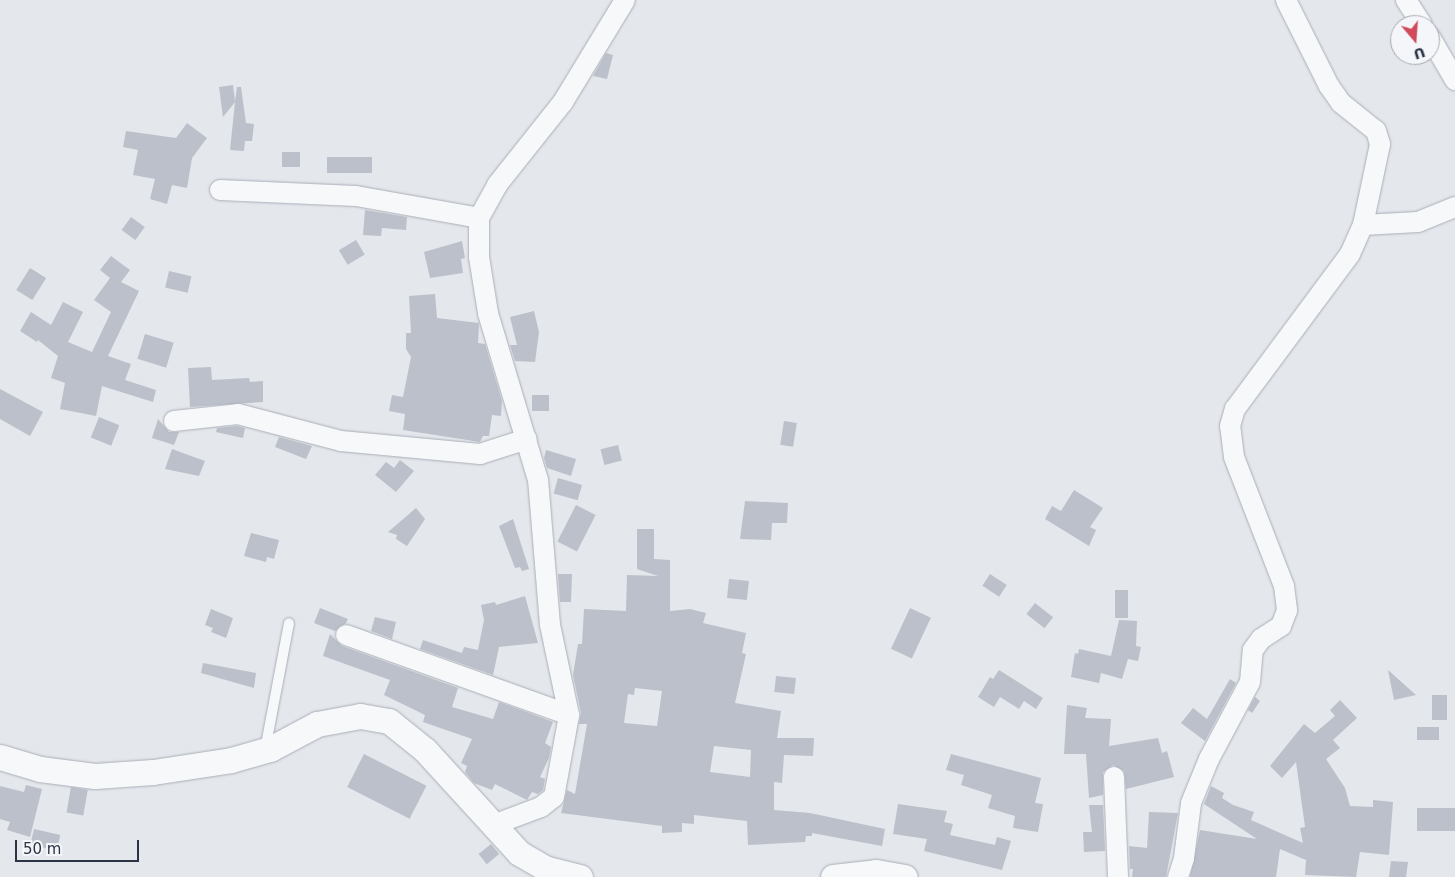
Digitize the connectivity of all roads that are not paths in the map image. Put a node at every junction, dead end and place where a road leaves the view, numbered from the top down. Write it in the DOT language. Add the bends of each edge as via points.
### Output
graph roads {
  1 [pos="625,0"];
  2 [pos="1286,0"];
  3 [pos="1406,0"];
  4 [pos="1416,15"];
  5 [pos="1440,54"];
  6 [pos="1455,80"];
  7 [pos="220,190"];
  8 [pos="1455,207"];
  9 [pos="479,218"];
  10 [pos="1363,225"];
  11 [pos="174,421"];
  12 [pos="527,439"];
  13 [pos="288,623"];
  14 [pos="346,634"];
  15 [pos="569,715"];
  16 [pos="265,750"];
  17 [pos="0,757"];
  18 [pos="1114,776"];
  19 [pos="493,825"];
  20 [pos="580,877"];
  21 [pos="833,877"];
  22 [pos="905,877"];
  23 [pos="1118,877"];
  24 [pos="1178,877"];
  1 -- 9 [label="street" via="563,102 497,185"];
  2 -- 10 [label="street" via="1332,91 1379,137"];
  3 -- 4 [label="street"];
  5 -- 6 [label="street"];
  7 -- 9 [label="street" via="356,196"];
  8 -- 10 [label="street" via="1418,222"];
  9 -- 12 [label="street" via="479,257 488,313"];
  10 -- 24 [label="street" via="1350,254 1235,409 1230,426 1234,457 1284,586 1287,610 1281,626 1261,639 1252,650 1250,682 1209,759 1191,803 1184,858"];
  11 -- 12 [label="street" via="238,414 342,441 480,454"];
  12 -- 15 [label="street" via="538,480 550,625"];
  13 -- 16 [label="lane"];
  14 -- 15 [label="street"];
  15 -- 19 [label="street" via="554,797 541,807"];
  16 -- 17 [label="street" via="184,767 94,776 40,769"];
  16 -- 19 [label="street" via="317,724 360,716 389,721 425,750"];
  18 -- 23 [label="street"];
  19 -- 20 [label="street" via="519,852 547,869"];
  21 -- 22 [label="street" via="876,872"];
}
